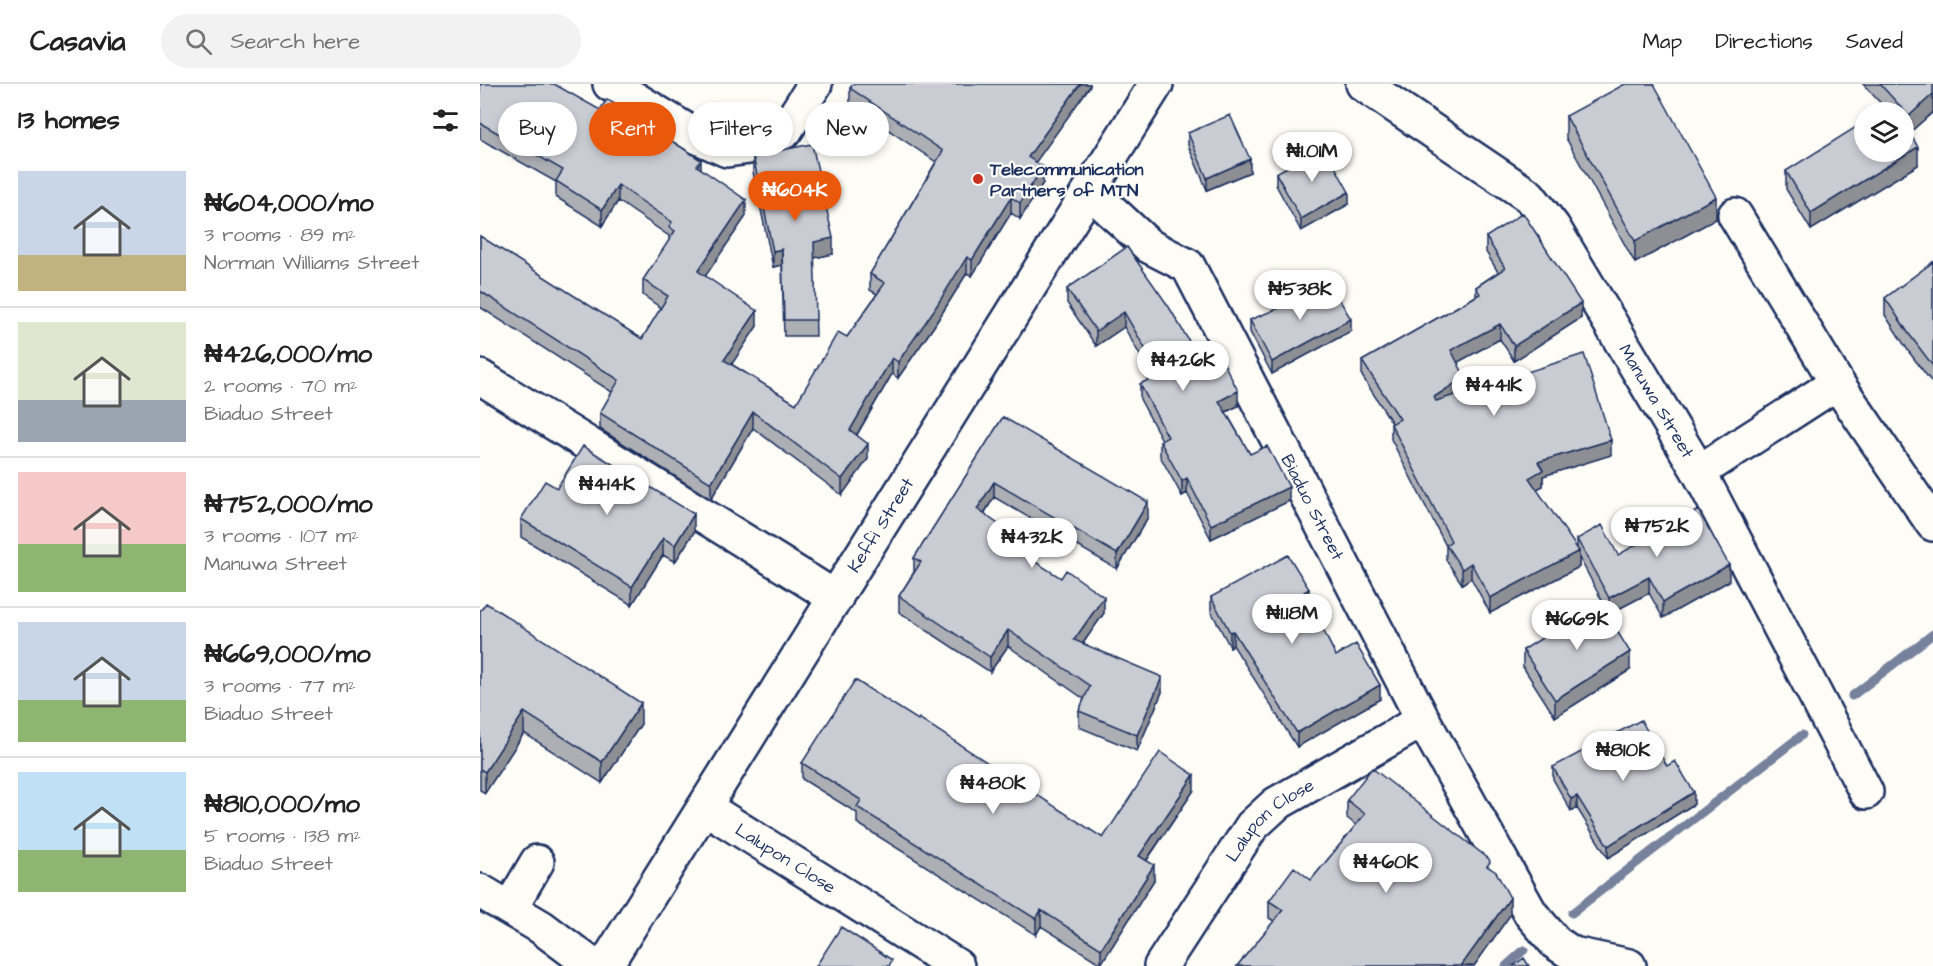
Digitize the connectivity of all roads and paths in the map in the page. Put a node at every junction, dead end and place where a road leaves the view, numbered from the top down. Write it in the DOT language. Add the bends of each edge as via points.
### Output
graph roads {
  1 [pos="610,84"];
  2 [pos="815,84"];
  3 [pos="1156,84"];
  4 [pos="1363,84"];
  5 [pos="1090,191"];
  6 [pos="1735,215"];
  7 [pos="480,377"];
  8 [pos="1837,383"];
  9 [pos="1699,471"];
  10 [pos="1933,524"];
  11 [pos="836,598"];
  12 [pos="1423,720"];
  13 [pos="1866,792"];
  14 [pos="706,808"];
  15 [pos="537,862"];
  16 [pos="480,891"];
  17 [pos="510,908"];
  18 [pos="593,966"];
  19 [pos="605,966"];
  20 [pos="957,966"];
  21 [pos="1161,966"];
  22 [pos="1629,966"];
  1 -- 2 [label="street" via="696,136 727,150 757,146 785,131"];
  3 -- 5 [label="street, Keffi Street"];
  4 -- 9 [label="street, Manuwa Street" via="1529,196 1553,227"];
  5 -- 11 [label="street, Keffi Street"];
  5 -- 12 [label="street, Biaduo Street" via="1149,246 1188,266"];
  6 -- 8 [label="street"];
  7 -- 11 [label="street"];
  8 -- 9 [label="street"];
  8 -- 10 [label="street"];
  9 -- 13 [label="street, Manuwa Street"];
  11 -- 14 [label="street, Keffi Street"];
  12 -- 21 [label="street, Lalupon Close" via="1276,804 1252,826"];
  12 -- 22 [label="street, Biaduo Street" via="1531,914 1556,943 1573,954"];
  14 -- 19 [label="street, Keffi Street"];
  14 -- 20 [label="street, Lalupon Close"];
  15 -- 17 [label="street"];
  16 -- 17 [label="street"];
  17 -- 18 [label="street"];
}
